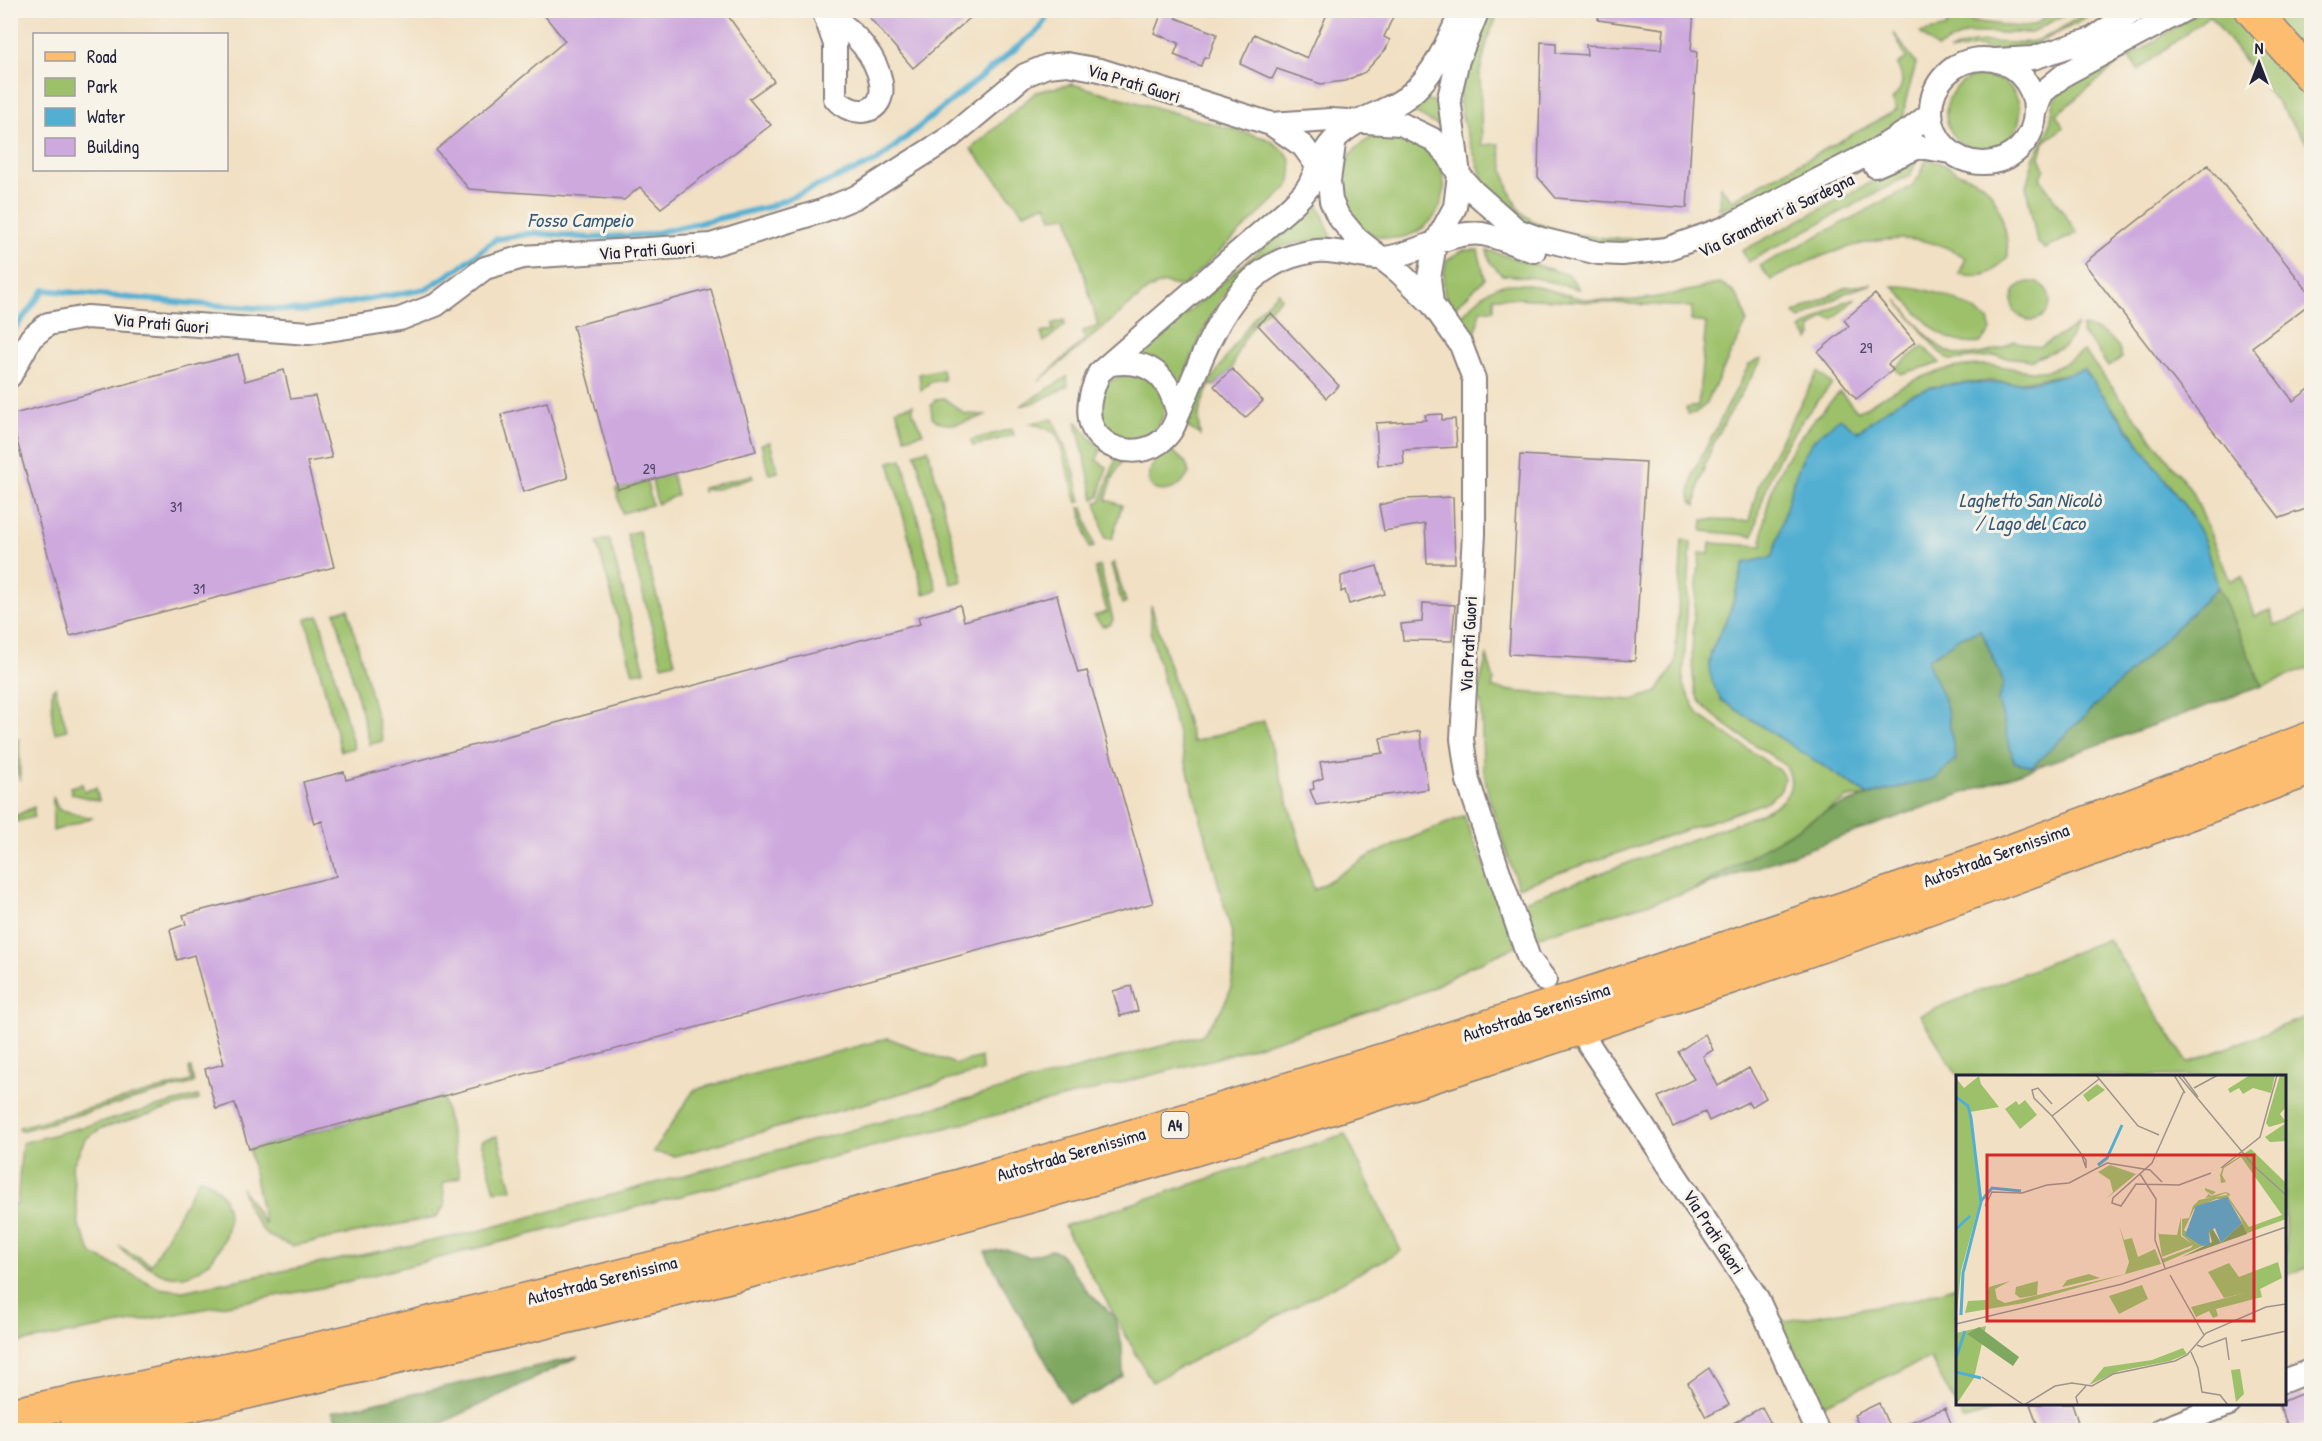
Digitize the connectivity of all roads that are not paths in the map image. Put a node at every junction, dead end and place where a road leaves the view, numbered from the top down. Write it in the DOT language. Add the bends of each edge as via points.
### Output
graph roads {
  1 [pos="1462,10"];
  2 [pos="1478,10"];
  3 [pos="2135,10"];
  4 [pos="2184,10"];
  5 [pos="2252,10"];
  6 [pos="1995,60"];
  7 [pos="2312,77"];
  8 [pos="2036,110"];
  9 [pos="1930,114"];
  10 [pos="1357,122"];
  11 [pos="1271,124"];
  12 [pos="1335,138"];
  13 [pos="1950,152"];
  14 [pos="1316,164"];
  15 [pos="1459,166"];
  16 [pos="1435,244"];
  17 [pos="1318,251"];
  18 [pos="1383,258"];
  19 [pos="1432,303"];
  20 [pos="1111,364"];
  21 [pos="10,376"];
  22 [pos="1178,414"];
  23 [pos="2312,738"];
  24 [pos="2312,768"];
  25 [pos="1545,980"];
  26 [pos="1589,1046"];
  27 [pos="2312,1370"];
  28 [pos="2286,1380"];
  29 [pos="2226,1405"];
  30 [pos="10,1415"];
  31 [pos="76,1431"];
  32 [pos="1817,1431"];
  33 [pos="2161,1431"];
  1 -- 10 [label="street, Via Prati Guori" via="1435,67 1416,88 1399,102"];
  2 -- 15 [label="street" via="1458,60 1449,98"];
  3 -- 6 [label="street" via="2092,39 2033,58"];
  4 -- 8 [label="street, Via Granatieri di Sardegna" via="2065,74 2042,93"];
  5 -- 7 [label="main road"];
  6 -- 8 [label="street" via="2024,78"];
  6 -- 9 [label="street" via="1979,58 1951,69 1934,91"];
  8 -- 13 [label="street, Via Granatieri di Sardegna" via="2026,142 2001,160 1971,162"];
  9 -- 13 [label="street" via="1933,129"];
  9 -- 15 [label="street" via="1876,150 1725,228 1666,249 1622,254 1571,248 1517,230"];
  10 -- 11 [label="street, Via Prati Guori"];
  10 -- 12 [label="street, Via Prati Guori"];
  10 -- 15 [label="street" via="1401,124 1417,130"];
  11 -- 14 [label="street, Via Prati Guori" via="1303,146"];
  11 -- 21 [label="street, Via Prati Guori" via="1100,70 1067,64 1047,66 1025,75 949,138 856,197 722,242 523,257 484,268 436,305 400,318 309,333 87,317 48,324 31,338"];
  12 -- 14 [label="street, Via Prati Guori"];
  12 -- 18 [label="street" via="1329,181 1331,201 1346,228"];
  13 -- 16 [label="street, Via Granatieri di Sardegna" via="1919,147 1897,155 1732,240 1669,263 1633,268 1594,267 1481,234 1466,234"];
  14 -- 20 [label="street, Via Prati Guori" via="1304,193 1287,210"];
  15 -- 16 [label="street" via="1455,207"];
  16 -- 18 [label="street, Via Granatieri di Sardegna"];
  16 -- 19 [label="street" via="1429,278"];
  17 -- 18 [label="street, Via Granatieri di Sardegna"];
  17 -- 22 [label="street, Via Prati Guori" via="1274,263 1234,298"];
  18 -- 19 [label="street, Via Prati Guori"];
  19 -- 25 [label="street, Via Prati Guori" via="1461,345 1474,379 1474,534 1462,739 1468,782 1529,959"];
  20 -- 22 [label="street" via="1125,362 1155,370 1173,393"];
  20 -- 22 [label="street, Via Prati Guori" via="1099,373 1089,401 1090,422 1102,440 1122,450 1147,451 1165,441"];
  23 -- 30 [label="main road, Autostrada Serenissima / A4" via="1993,857 1575,1000 1179,1124 889,1206 600,1281 328,1346"];
  24 -- 31 [label="main road, Autostrada Serenissima / A4" via="2004,882 1587,1027 1191,1150 606,1308"];
  26 -- 32 [label="street, Via Prati Guori" via="1757,1298"];
  27 -- 28 [label="street"];
  29 -- 33 [label="street"];
}
